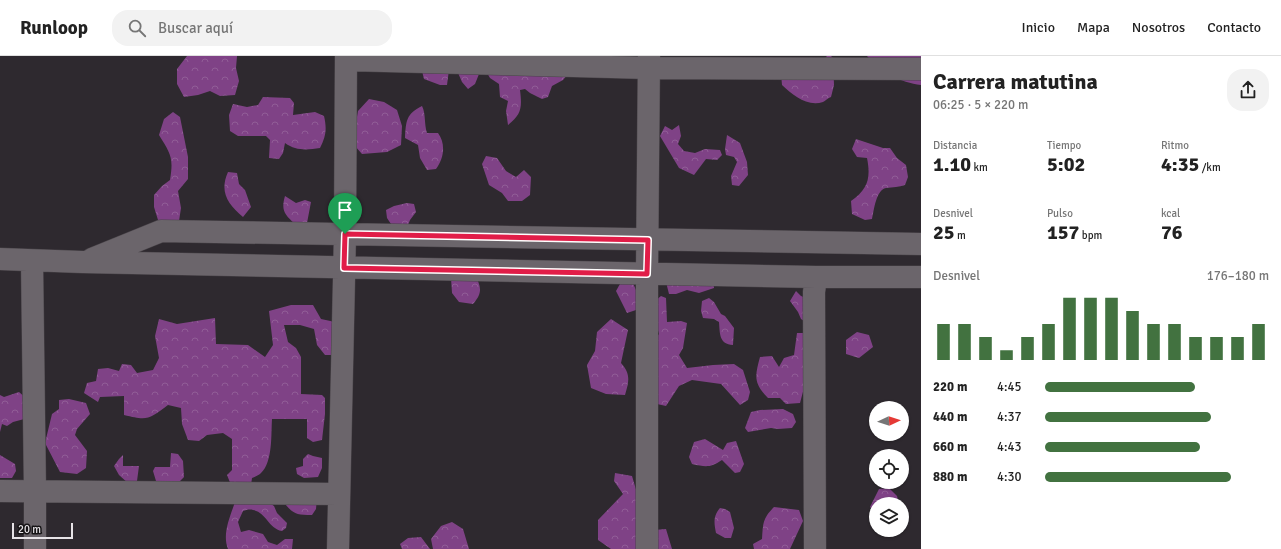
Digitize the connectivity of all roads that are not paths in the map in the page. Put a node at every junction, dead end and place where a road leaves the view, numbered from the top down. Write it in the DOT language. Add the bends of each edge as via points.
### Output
graph roads {
  1 [pos="346,58"];
  2 [pos="648,62"];
  3 [pos="921,69"];
  4 [pos="345,234"];
  5 [pos="648,240"];
  6 [pos="921,244"];
  7 [pos="0,259"];
  8 [pos="32,261"];
  9 [pos="82,262"];
  10 [pos="344,268"];
  11 [pos="647,274"];
  12 [pos="816,277"];
  13 [pos="921,277"];
  14 [pos="0,491"];
  15 [pos="35,492"];
  16 [pos="338,494"];
  17 [pos="35,549"];
  18 [pos="338,549"];
  19 [pos="647,549"];
  20 [pos="815,549"];
  1 -- 2 [label="street"];
  1 -- 4 [label="street"];
  2 -- 3 [label="street"];
  2 -- 5 [label="street"];
  4 -- 5 [label="street"];
  4 -- 9 [label="street" via="161,231"];
  4 -- 10 [label="street"];
  5 -- 6 [label="street"];
  5 -- 11 [label="street"];
  7 -- 8 [label="street"];
  8 -- 9 [label="street"];
  8 -- 15 [label="street"];
  9 -- 10 [label="street"];
  10 -- 11 [label="street"];
  10 -- 16 [label="street"];
  11 -- 12 [label="street"];
  11 -- 19 [label="street"];
  12 -- 13 [label="street"];
  12 -- 20 [label="street"];
  14 -- 15 [label="street"];
  15 -- 16 [label="street"];
  15 -- 17 [label="street"];
  16 -- 18 [label="street"];
}
